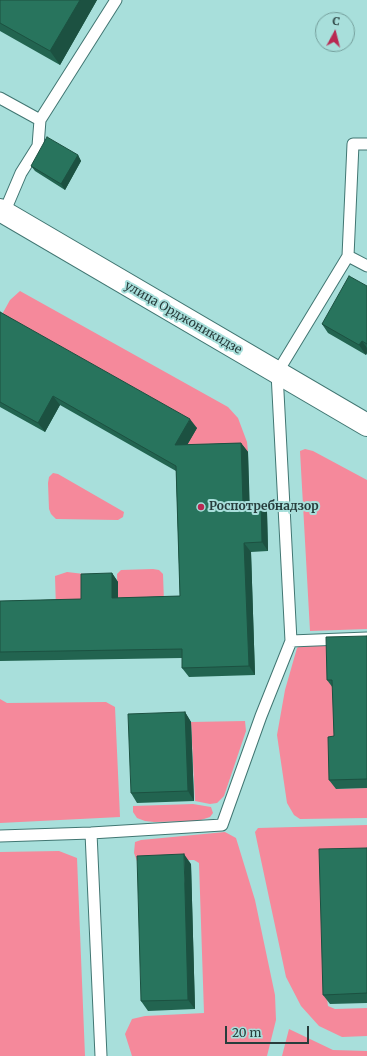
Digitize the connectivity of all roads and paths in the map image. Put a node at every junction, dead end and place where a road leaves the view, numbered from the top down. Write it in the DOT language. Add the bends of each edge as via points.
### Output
graph roads {
  1 [pos="116,0"];
  2 [pos="0,98"];
  3 [pos="40,120"];
  4 [pos="367,144"];
  5 [pos="2,211"];
  6 [pos="348,256"];
  7 [pos="367,266"];
  8 [pos="277,373"];
  9 [pos="367,425"];
  10 [pos="367,638"];
  11 [pos="291,641"];
  12 [pos="91,833"];
  13 [pos="0,836"];
  14 [pos="101,1056"];
  1 -- 3 [label="lane"];
  2 -- 3 [label="lane"];
  3 -- 5 [label="lane" via="38,146"];
  4 -- 6 [label="lane" via="353,144"];
  5 -- 8 [label="main road, улица Орджоникидзе"];
  6 -- 7 [label="lane"];
  6 -- 8 [label="lane"];
  8 -- 9 [label="main road, улица Орджоникидзе"];
  8 -- 11 [label="lane"];
  10 -- 11 [label="lane"];
  11 -- 12 [label="lane" via="222,826"];
  12 -- 13 [label="lane"];
  12 -- 14 [label="lane"];
}
